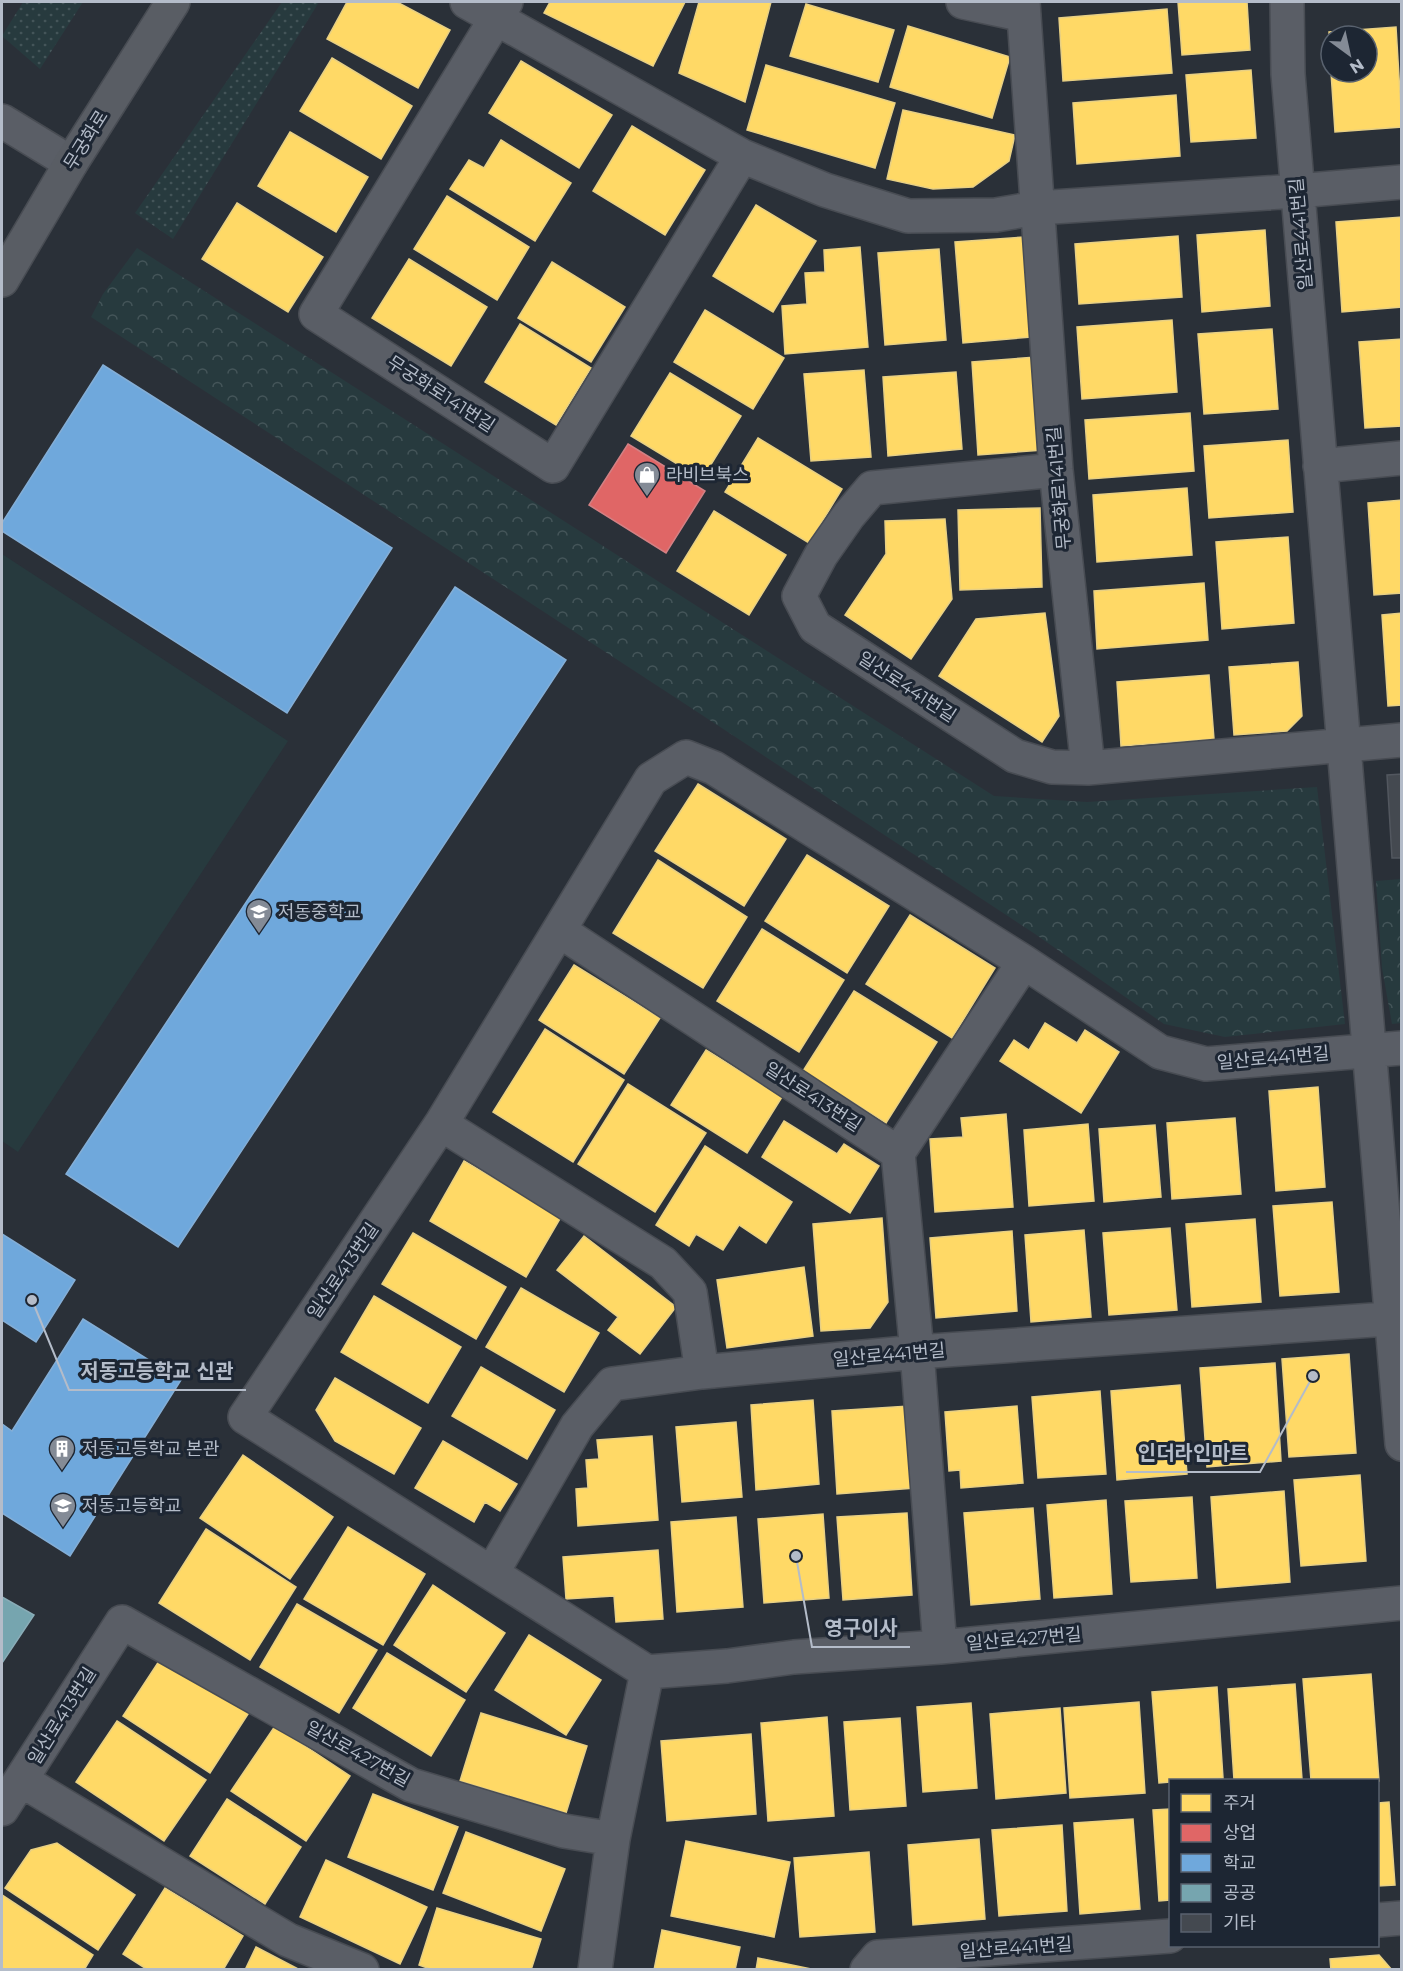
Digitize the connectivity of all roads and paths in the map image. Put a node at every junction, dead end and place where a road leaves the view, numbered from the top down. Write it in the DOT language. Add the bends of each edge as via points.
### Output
graph roads {
  1 [pos="173,2"];
  2 [pos="467,2"];
  3 [pos="963,2"];
  4 [pos="1287,2"];
  5 [pos="1024,8"];
  6 [pos="502,10"];
  7 [pos="2,121"];
  8 [pos="742,156"];
  9 [pos="71,162"];
  10 [pos="1401,182"];
  11 [pos="1298,191"];
  12 [pos="1037,208"];
  13 [pos="2,280"];
  14 [pos="1401,458"];
  15 [pos="1320,466"];
  16 [pos="1056,470"];
  17 [pos="1401,740"];
  18 [pos="1344,745"];
  19 [pos="687,757"];
  20 [pos="1088,768"];
  21 [pos="560,931"];
  22 [pos="1024,962"];
  23 [pos="1401,1048"];
  24 [pos="1369,1050"];
  25 [pos="441,1124"];
  26 [pos="898,1153"];
  27 [pos="1396,1319"];
  28 [pos="917,1352"];
  29 [pos="702,1372"];
  30 [pos="1401,1444"];
  31 [pos="492,1573"];
  32 [pos="1401,1604"];
  33 [pos="122,1622"];
  34 [pos="940,1647"];
  35 [pos="646,1672"];
  36 [pos="21,1780"];
  37 [pos="2,1809"];
  38 [pos="613,1839"];
  39 [pos="1401,1918"];
  40 [pos="1379,1920"];
  41 [pos="1169,1936"];
  42 [pos="362,1970"];
  43 [pos="595,1970"];
  44 [pos="867,1970"];
  1 -- 9 [label="main road, 무궁화로"];
  2 -- 6 [label="street"];
  3 -- 5 [label="street"];
  4 -- 11 [label="street, 일산로441번길" via="1288,74"];
  5 -- 12 [label="street, 무궁화로141번길"];
  6 -- 8 [label="street"];
  6 -- 8 [label="street, 무궁화로141번길" via="316,314 553,466"];
  7 -- 9 [label="street"];
  8 -- 12 [label="street" via="825,190 908,216 996,215"];
  9 -- 13 [label="main road, 무궁화로"];
  10 -- 11 [label="street"];
  11 -- 12 [label="street"];
  11 -- 15 [label="street, 일산로441번길"];
  12 -- 16 [label="street, 무궁화로141번길"];
  14 -- 15 [label="street"];
  15 -- 18 [label="street, 일산로441번길"];
  16 -- 20 [label="street, 무궁화로141번길"];
  16 -- 20 [label="street, 일산로441번길" via="872,488 821,555 800,596 815,627 1015,756 1052,767"];
  17 -- 18 [label="street, 일산로441번길"];
  18 -- 20 [label="street, 일산로441번길"];
  18 -- 24 [label="street, 일산로441번길"];
  19 -- 21 [label="street, 일산로413번길" via="651,778"];
  19 -- 22 [label="street, 일산로441번길" via="714,768"];
  21 -- 25 [label="street, 일산로413번길"];
  21 -- 26 [label="street, 일산로413번길"];
  22 -- 24 [label="street, 일산로441번길" via="1160,1052 1206,1064"];
  22 -- 26 [label="street"];
  23 -- 24 [label="street, 일산로441번길"];
  24 -- 27 [label="street, 일산로441번길"];
  25 -- 29 [label="street" via="663,1263 690,1292"];
  25 -- 31 [label="street, 일산로413번길" via="245,1418"];
  26 -- 28 [label="street"];
  27 -- 28 [label="street, 일산로441번길"];
  27 -- 30 [label="street, 일산로441번길"];
  28 -- 29 [label="street, 일산로441번길"];
  28 -- 34 [label="street"];
  29 -- 31 [label="street, 일산로441번길" via="612,1384 577,1426"];
  31 -- 35 [label="street"];
  32 -- 34 [label="street, 일산로427번길"];
  33 -- 36 [label="street, 일산로413번길"];
  33 -- 38 [label="street, 일산로427번길" via="411,1785 564,1831"];
  34 -- 35 [label="street, 일산로427번길"];
  35 -- 38 [label="street"];
  36 -- 37 [label="street, 일산로413번길"];
  36 -- 42 [label="street" via="288,1940"];
  38 -- 43 [label="street"];
  39 -- 40 [label="street"];
  41 -- 44 [label="street, 일산로441번길" via="878,1957"];
}
